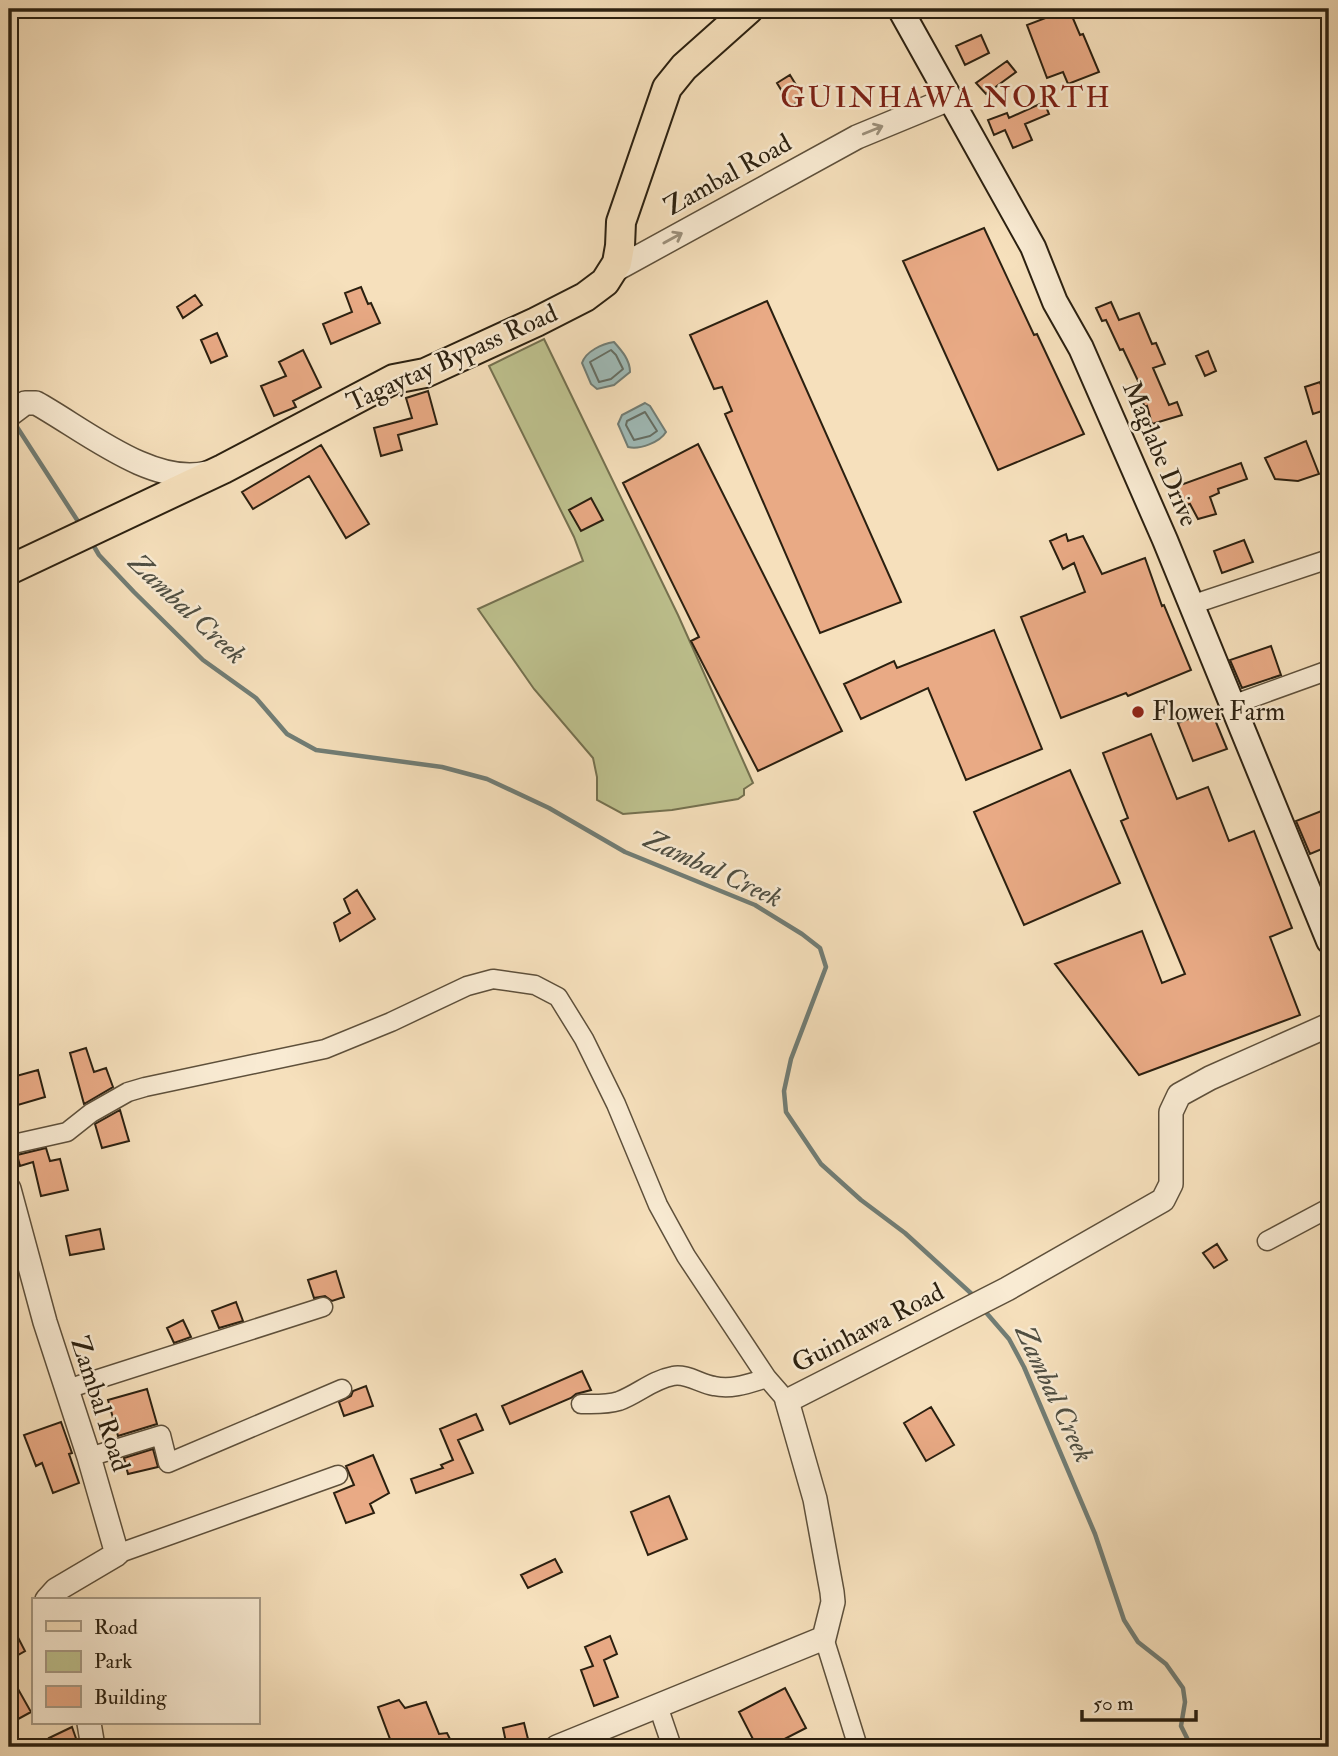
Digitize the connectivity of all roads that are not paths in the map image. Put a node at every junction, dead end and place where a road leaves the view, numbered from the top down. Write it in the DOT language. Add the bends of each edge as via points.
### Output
graph roads {
  1 [pos="749,9"];
  2 [pos="900,9"];
  3 [pos="949,99"];
  4 [pos="613,271"];
  5 [pos="11,413"];
  6 [pos="223,469"];
  7 [pos="1329,559"];
  8 [pos="9,570"];
  9 [pos="1191,605"];
  10 [pos="1329,670"];
  11 [pos="1232,705"];
  12 [pos="1329,941"];
  13 [pos="1329,1025"];
  14 [pos="9,1145"];
  15 [pos="9,1189"];
  16 [pos="1329,1208"];
  17 [pos="1266,1241"];
  18 [pos="323,1307"];
  19 [pos="767,1378"];
  20 [pos="342,1389"];
  21 [pos="67,1390"];
  22 [pos="787,1401"];
  23 [pos="581,1404"];
  24 [pos="89,1457"];
  25 [pos="338,1475"];
  26 [pos="117,1554"];
  27 [pos="49,1598"];
  28 [pos="824,1638"];
  29 [pos="658,1706"];
  30 [pos="89,1724"];
  31 [pos="93,1747"];
  32 [pos="557,1747"];
  33 [pos="672,1747"];
  34 [pos="858,1747"];
  1 -- 4 [label="main road" via="684,66 667,88 621,222"];
  2 -- 3 [label="main road, Maglabe Drive"];
  4 -- 3 [label="street, Zambal Road, one-way" via="857,137"];
  3 -- 9 [label="main road, Maglabe Drive" via="1033,247"];
  4 -- 6 [label="main road, Tagaytay Bypass Road" via="585,297 425,373 394,379"];
  5 -- 6 [label="street" via="25,403 36,403 122,454 170,474 190,476"];
  6 -- 8 [label="main road, Tagaytay Bypass Road"];
  7 -- 9 [label="street"];
  9 -- 11 [label="main road, Maglabe Drive"];
  10 -- 11 [label="street"];
  11 -- 12 [label="main road, Maglabe Drive"];
  13 -- 22 [label="street, Guinhawa Road" via="1210,1077 1179,1096 1171,1112 1171,1184 1163,1199 1007,1289"];
  14 -- 19 [label="street" via="67,1132 91,1112 137,1090 325,1049 467,986 493,979 535,985 558,997 584,1039 658,1205"];
  15 -- 21 [label="street, Zambal Road"];
  16 -- 17 [label="street"];
  18 -- 21 [label="street"];
  19 -- 22 [label="street"];
  19 -- 23 [label="street" via="740,1387 722,1387 677,1374 621,1400"];
  20 -- 24 [label="street" via="168,1463 161,1435"];
  21 -- 24 [label="street, Zambal Road"];
  22 -- 28 [label="street, Guinhawa Road" via="816,1499 832,1592"];
  24 -- 26 [label="street, Zambal Road"];
  25 -- 26 [label="street"];
  26 -- 27 [label="street"];
  28 -- 29 [label="street"];
  28 -- 34 [label="street"];
  29 -- 32 [label="street"];
  29 -- 33 [label="street"];
  30 -- 31 [label="street"];
}
